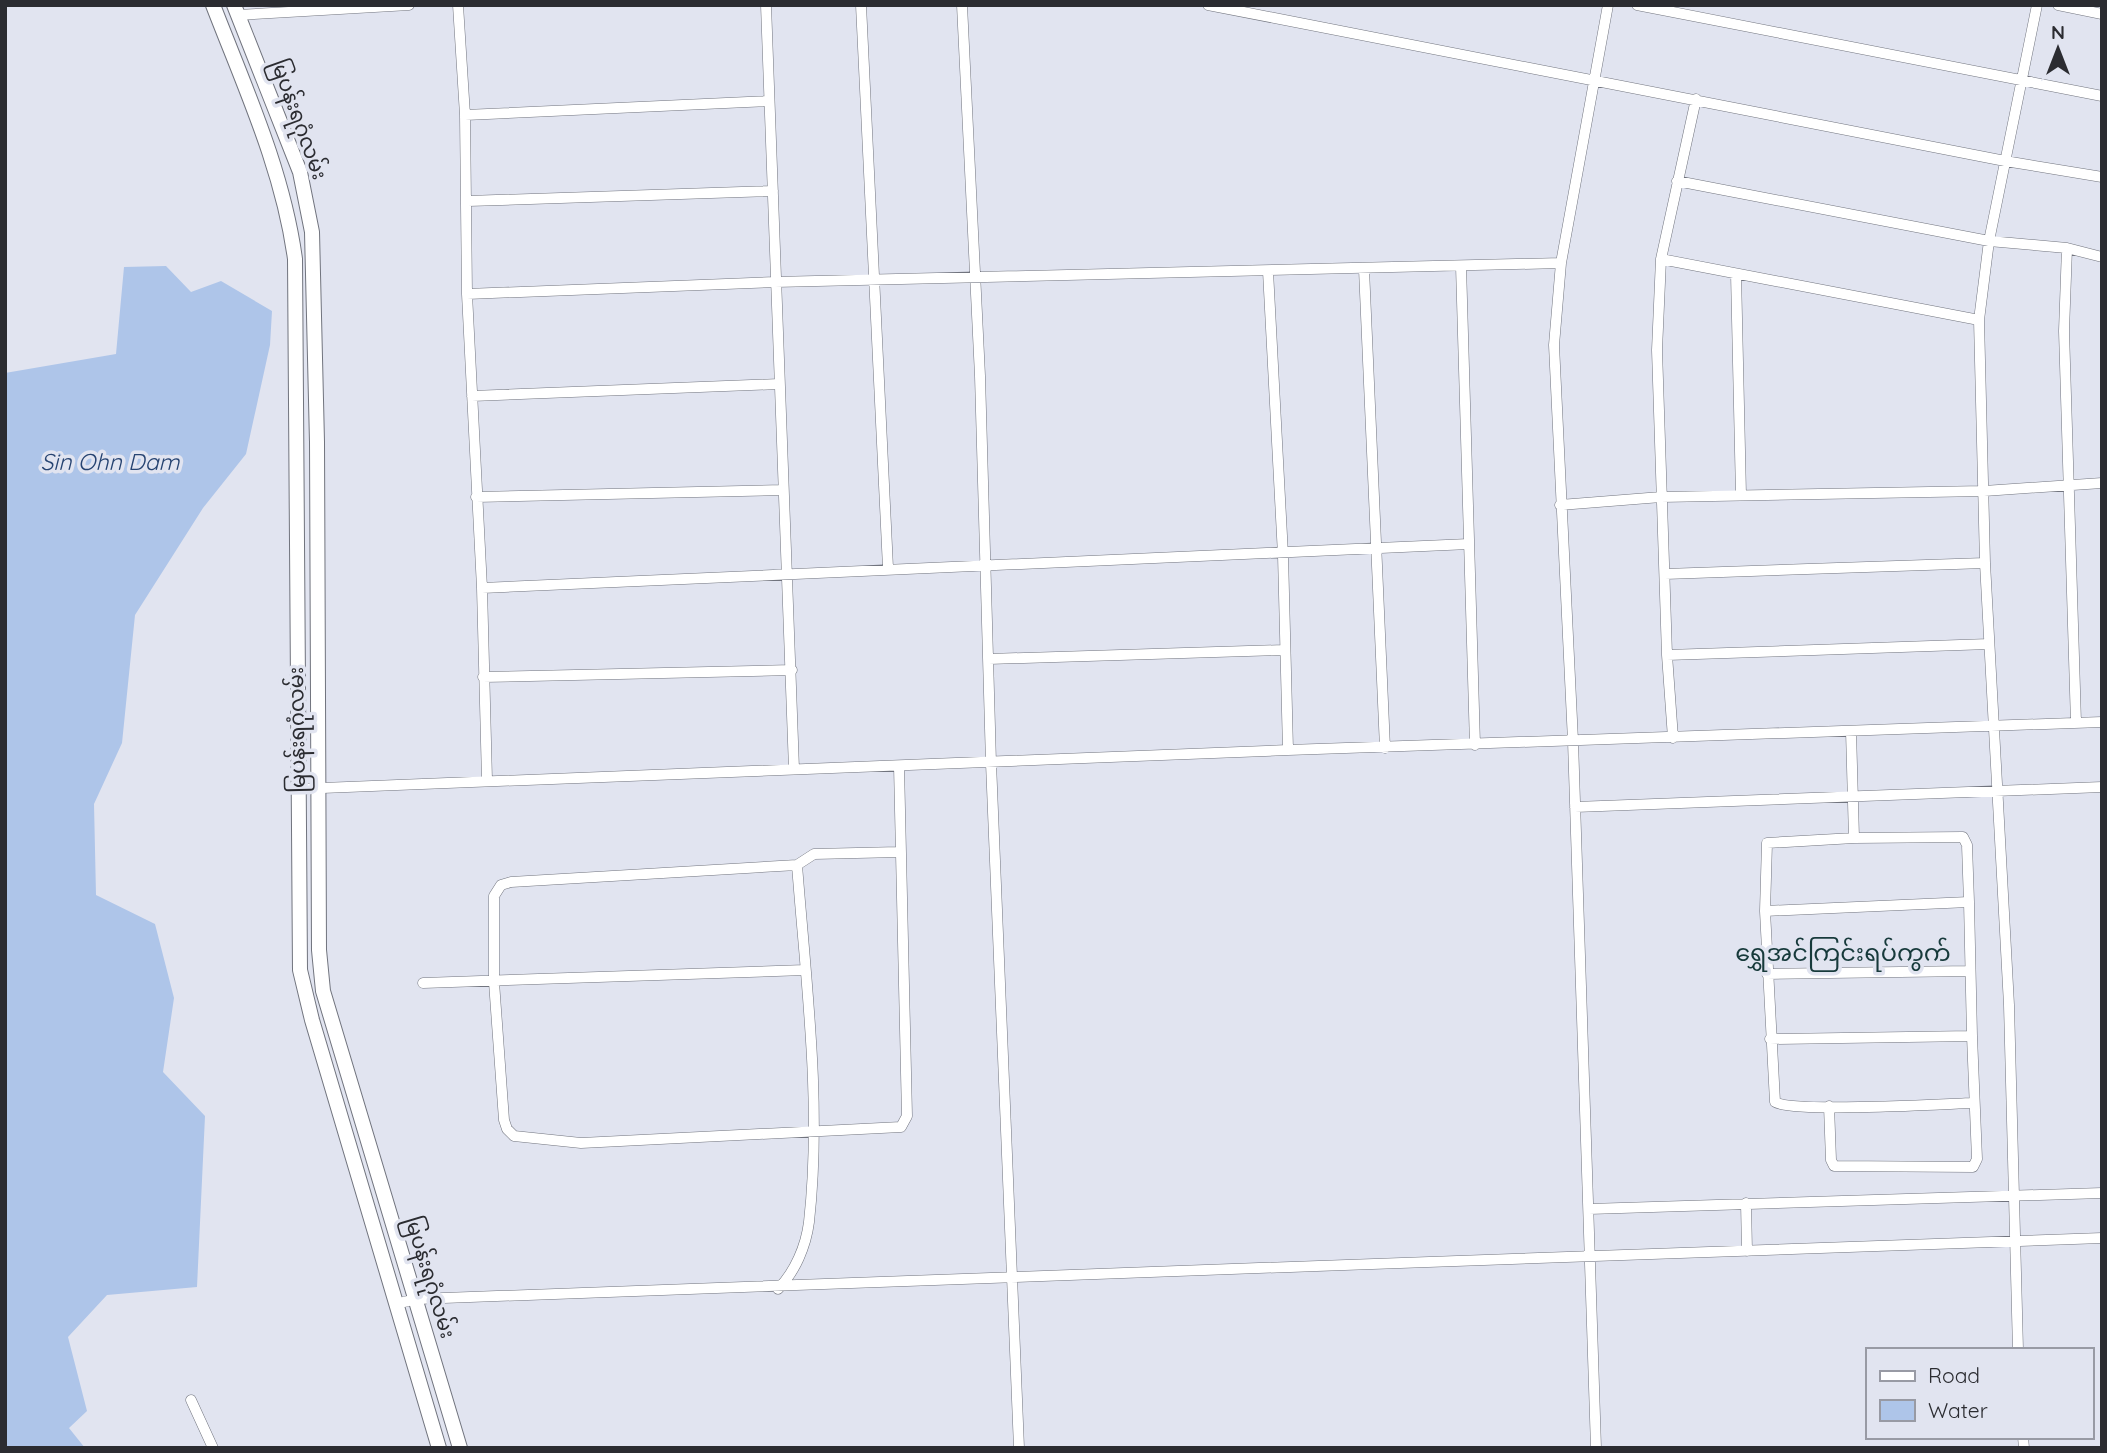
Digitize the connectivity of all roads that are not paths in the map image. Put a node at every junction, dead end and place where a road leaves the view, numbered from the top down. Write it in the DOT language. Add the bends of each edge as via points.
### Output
graph roads {
  1 [pos="213,5"];
  2 [pos="409,5"];
  3 [pos="458,5"];
  4 [pos="766,5"];
  5 [pos="861,5"];
  6 [pos="962,5"];
  7 [pos="1608,5"];
  8 [pos="1637,5"];
  9 [pos="1712,5"];
  10 [pos="2037,5"];
  11 [pos="2058,5"];
  12 [pos="1211,6"];
  13 [pos="236,10"];
  14 [pos="2102,14"];
  15 [pos="1709,19"];
  16 [pos="1594,80"];
  17 [pos="2021,81"];
  18 [pos="2102,96"];
  19 [pos="1696,99"];
  20 [pos="769,101"];
  21 [pos="466,115"];
  22 [pos="2005,161"];
  23 [pos="2102,177"];
  24 [pos="1676,181"];
  25 [pos="773,191"];
  26 [pos="468,201"];
  27 [pos="1989,241"];
  28 [pos="2067,248"];
  29 [pos="2102,257"];
  30 [pos="1661,259"];
  31 [pos="1561,263"];
  32 [pos="1461,266"];
  33 [pos="1364,270"];
  34 [pos="1268,271"];
  35 [pos="1735,274"];
  36 [pos="973,277"];
  37 [pos="875,280"];
  38 [pos="775,282"];
  39 [pos="467,294"];
  40 [pos="1979,320"];
  41 [pos="779,384"];
  42 [pos="472,396"];
  43 [pos="2102,483"];
  44 [pos="2067,484"];
  45 [pos="783,490"];
  46 [pos="1984,491"];
  47 [pos="1741,495"];
  48 [pos="476,497"];
  49 [pos="1661,497"];
  50 [pos="1560,505"];
  51 [pos="1469,544"];
  52 [pos="1378,550"];
  53 [pos="1283,555"];
  54 [pos="985,563"];
  55 [pos="1985,563"];
  56 [pos="888,568"];
  57 [pos="1665,574"];
  58 [pos="787,575"];
  59 [pos="482,588"];
  60 [pos="1990,644"];
  61 [pos="1284,650"];
  62 [pos="1667,655"];
  63 [pos="989,659"];
  64 [pos="792,670"];
  65 [pos="483,677"];
  66 [pos="2102,722"];
  67 [pos="2076,723"];
  68 [pos="1993,726"];
  69 [pos="1851,731"];
  70 [pos="1673,738"];
  71 [pos="1573,741"];
  72 [pos="1475,745"];
  73 [pos="1385,748"];
  74 [pos="1288,750"];
  75 [pos="991,763"];
  76 [pos="899,766"];
  77 [pos="794,769"];
  78 [pos="487,780"];
  79 [pos="318,788"];
  80 [pos="2102,788"];
  81 [pos="298,789"];
  82 [pos="1996,790"];
  83 [pos="1854,797"];
  84 [pos="1575,807"];
  85 [pos="1854,838"];
  86 [pos="899,852"];
  87 [pos="797,864"];
  88 [pos="1969,902"];
  89 [pos="1765,911"];
  90 [pos="805,970"];
  91 [pos="1970,971"];
  92 [pos="1767,974"];
  93 [pos="494,982"];
  94 [pos="423,983"];
  95 [pos="1972,1036"];
  96 [pos="1770,1039"];
  97 [pos="1974,1103"];
  98 [pos="1829,1106"];
  99 [pos="814,1133"];
  100 [pos="2102,1193"];
  101 [pos="2013,1195"];
  102 [pos="1746,1203"];
  103 [pos="1589,1209"];
  104 [pos="2102,1238"];
  105 [pos="2014,1241"];
  106 [pos="1747,1251"];
  107 [pos="1590,1256"];
  108 [pos="1012,1277"];
  109 [pos="778,1289"];
  110 [pos="418,1299"];
  111 [pos="395,1304"];
  112 [pos="2018,1348"];
  113 [pos="191,1400"];
  114 [pos="213,1448"];
  115 [pos="439,1448"];
  116 [pos="460,1448"];
  117 [pos="1019,1448"];
  118 [pos="1596,1448"];
  1 -- 81 [label="main road, မြပန်းရဂုံလမ်း" via="274,164 295,259"];
  2 -- 13 [label="street"];
  3 -- 21 [label="street"];
  4 -- 20 [label="street"];
  5 -- 37 [label="street"];
  6 -- 36 [label="street"];
  7 -- 16 [label="street"];
  8 -- 15 [label="street"];
  9 -- 15 [label="street"];
  10 -- 17 [label="street"];
  11 -- 14 [label="street"];
  12 -- 16 [label="street"];
  13 -- 79 [label="main road, မြပန်းရဂုံလမ်း" via="300,172 312,232"];
  15 -- 17 [label="street"];
  16 -- 19 [label="street"];
  16 -- 31 [label="street"];
  17 -- 18 [label="street"];
  17 -- 22 [label="street"];
  19 -- 22 [label="street"];
  19 -- 24 [label="street"];
  20 -- 21 [label="street"];
  20 -- 25 [label="street"];
  21 -- 26 [label="street"];
  22 -- 23 [label="street"];
  22 -- 27 [label="street"];
  24 -- 27 [label="street"];
  24 -- 30 [label="street"];
  25 -- 26 [label="street"];
  25 -- 38 [label="street"];
  26 -- 39 [label="street"];
  27 -- 28 [label="street"];
  27 -- 40 [label="street"];
  28 -- 29 [label="street"];
  28 -- 44 [label="street"];
  30 -- 35 [label="street"];
  30 -- 49 [label="street" via="1657,351"];
  31 -- 32 [label="street"];
  31 -- 50 [label="street" via="1554,345"];
  32 -- 33 [label="street"];
  32 -- 51 [label="street"];
  33 -- 34 [label="street"];
  33 -- 52 [label="street"];
  34 -- 36 [label="street"];
  34 -- 53 [label="street"];
  35 -- 40 [label="street"];
  35 -- 47 [label="street"];
  36 -- 37 [label="street"];
  36 -- 54 [label="street"];
  37 -- 38 [label="street"];
  37 -- 56 [label="street"];
  38 -- 39 [label="street"];
  38 -- 41 [label="street"];
  39 -- 42 [label="street"];
  40 -- 46 [label="street"];
  41 -- 42 [label="street"];
  41 -- 45 [label="street"];
  42 -- 48 [label="street"];
  43 -- 44 [label="street"];
  44 -- 46 [label="street"];
  44 -- 67 [label="street"];
  45 -- 48 [label="street"];
  45 -- 58 [label="street"];
  46 -- 47 [label="street"];
  46 -- 55 [label="street"];
  47 -- 49 [label="street"];
  48 -- 59 [label="street"];
  49 -- 50 [label="street"];
  49 -- 57 [label="street"];
  50 -- 71 [label="street"];
  51 -- 52 [label="street"];
  51 -- 72 [label="street"];
  52 -- 53 [label="street"];
  52 -- 73 [label="street"];
  53 -- 54 [label="street"];
  53 -- 61 [label="street"];
  54 -- 56 [label="street"];
  54 -- 63 [label="street"];
  55 -- 57 [label="street"];
  55 -- 60 [label="street"];
  56 -- 58 [label="street"];
  57 -- 62 [label="street"];
  58 -- 59 [label="street"];
  58 -- 64 [label="street"];
  59 -- 65 [label="street"];
  60 -- 62 [label="street"];
  60 -- 68 [label="street"];
  61 -- 63 [label="street"];
  61 -- 74 [label="street"];
  62 -- 70 [label="street"];
  63 -- 75 [label="street"];
  64 -- 65 [label="street"];
  64 -- 77 [label="street"];
  65 -- 78 [label="street"];
  66 -- 67 [label="street"];
  67 -- 68 [label="street"];
  68 -- 69 [label="street"];
  68 -- 82 [label="street"];
  69 -- 70 [label="street"];
  69 -- 83 [label="street"];
  70 -- 71 [label="street"];
  71 -- 72 [label="street"];
  71 -- 84 [label="street"];
  72 -- 73 [label="street"];
  73 -- 74 [label="street"];
  74 -- 75 [label="street"];
  75 -- 76 [label="street"];
  75 -- 108 [label="street"];
  76 -- 77 [label="street"];
  76 -- 86 [label="street"];
  77 -- 78 [label="street"];
  78 -- 79 [label="street"];
  79 -- 81 [label="street"];
  79 -- 110 [label="main road, မြပန်းရဂုံလမ်း" via="323,991"];
  80 -- 82 [label="street"];
  81 -- 111 [label="main road, မြပန်းရဂုံလမ်း" via="303,987"];
  82 -- 83 [label="street"];
  82 -- 101 [label="street" via="2009,1005"];
  83 -- 84 [label="street"];
  83 -- 85 [label="street"];
  84 -- 103 [label="street"];
  85 -- 88 [label="street" via="1963,837 1968,845"];
  85 -- 89 [label="street" via="1767,843"];
  86 -- 87 [label="street" via="814,854"];
  86 -- 99 [label="street" via="907,1116 895,1128"];
  87 -- 90 [label="street"];
  87 -- 93 [label="street" via="501,885 494,896"];
  88 -- 89 [label="street"];
  88 -- 91 [label="street"];
  89 -- 92 [label="street"];
  90 -- 93 [label="street"];
  90 -- 99 [label="street"];
  91 -- 92 [label="street"];
  91 -- 95 [label="street"];
  92 -- 96 [label="street"];
  93 -- 94 [label="street"];
  93 -- 99 [label="street" via="504,1120 514,1136 581,1143"];
  95 -- 96 [label="street"];
  95 -- 97 [label="street"];
  96 -- 98 [label="street" via="1775,1102"];
  97 -- 98 [label="street"];
  97 -- 98 [label="street" via="1977,1159 1969,1168 1834,1166"];
  99 -- 109 [label="street" via="809,1223 793,1272"];
  100 -- 101 [label="street"];
  101 -- 102 [label="street"];
  101 -- 105 [label="street"];
  102 -- 103 [label="street"];
  102 -- 106 [label="street"];
  103 -- 107 [label="street"];
  104 -- 105 [label="street"];
  105 -- 106 [label="street"];
  105 -- 112 [label="street"];
  106 -- 107 [label="street"];
  107 -- 108 [label="street"];
  107 -- 118 [label="street"];
  108 -- 109 [label="street"];
  108 -- 117 [label="street"];
  109 -- 110 [label="street"];
  110 -- 111 [label="street"];
  110 -- 116 [label="main road, မြပန်းရဂုံလမ်း"];
  111 -- 115 [label="main road, မြပန်းရဂုံလမ်း"];
  113 -- 114 [label="street"];
}
